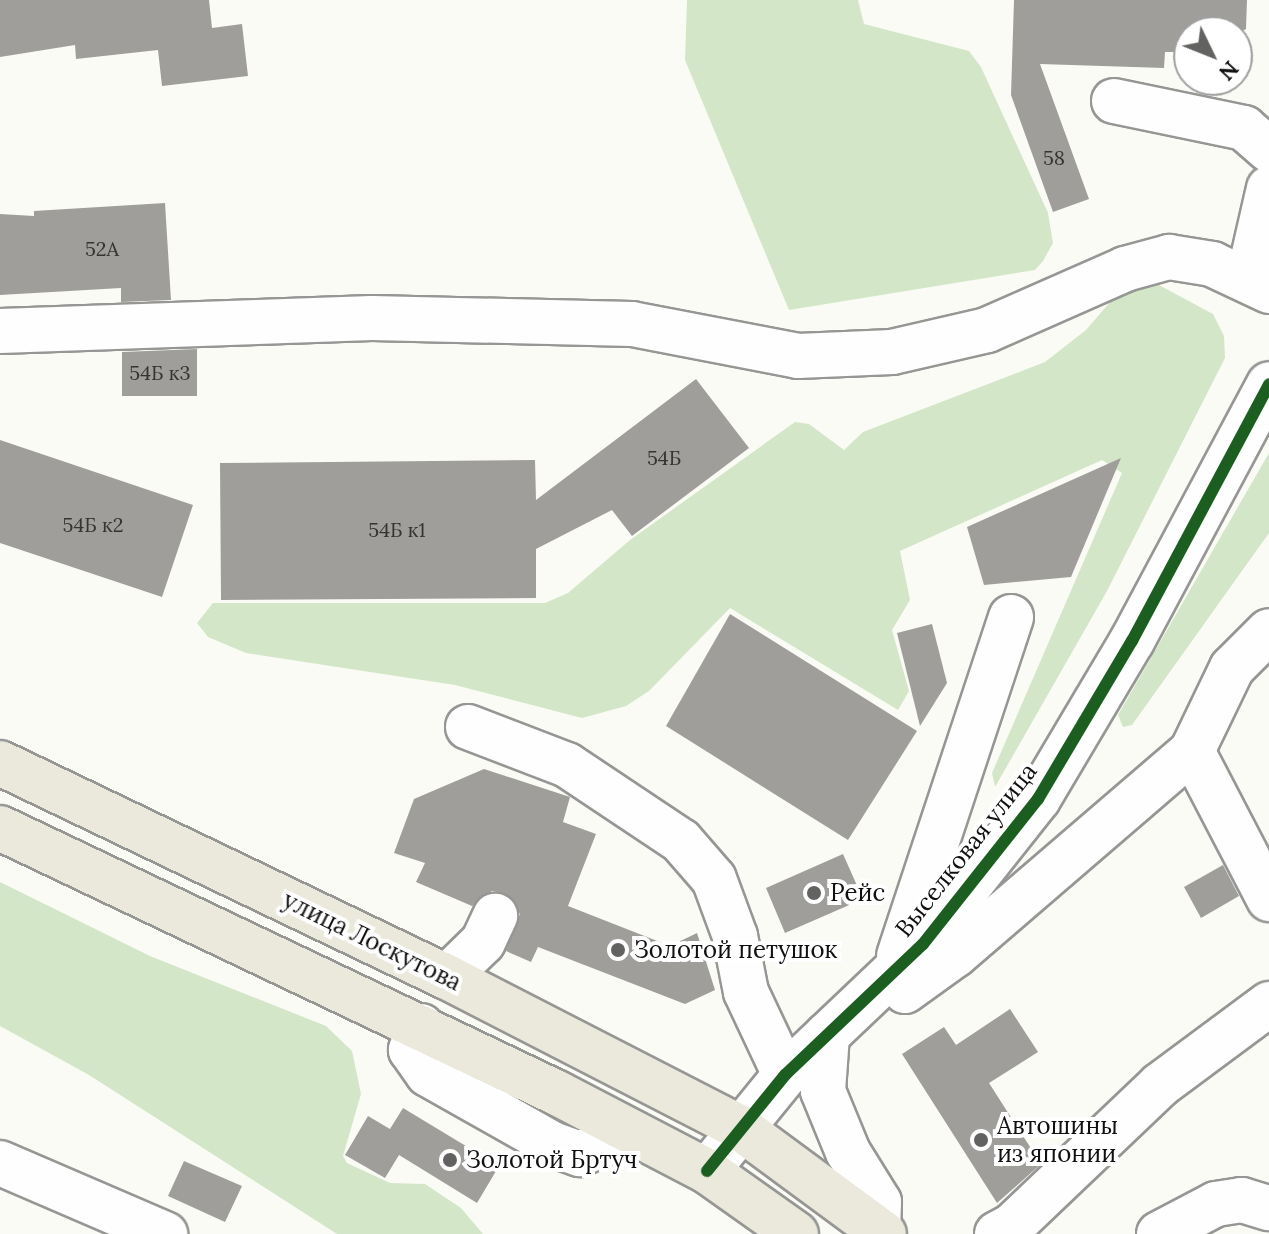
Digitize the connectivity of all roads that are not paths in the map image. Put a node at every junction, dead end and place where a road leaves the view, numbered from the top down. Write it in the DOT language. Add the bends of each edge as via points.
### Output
graph roads {
  1 [pos="1114,101"];
  2 [pos="1269,150"];
  3 [pos="1269,188"];
  4 [pos="1258,286"];
  5 [pos="0,331"];
  6 [pos="1269,384"];
  7 [pos="1011,617"];
  8 [pos="1269,631"];
  9 [pos="468,727"];
  10 [pos="1192,751"];
  11 [pos="0,763"];
  12 [pos="0,828"];
  13 [pos="1269,899"];
  14 [pos="495,916"];
  15 [pos="447,977"];
  16 [pos="882,984"];
  17 [pos="1269,1004"];
  18 [pos="827,1035"];
  19 [pos="785,1075"];
  20 [pos="739,1127"];
  21 [pos="0,1163"];
  22 [pos="707,1171"];
  23 [pos="1269,1208"];
  24 [pos="881,1231"];
  25 [pos="165,1234"];
  26 [pos="796,1234"];
  27 [pos="997,1234"];
  28 [pos="1159,1234"];
  1 -- 2 [label="street" via="1244,128"];
  3 -- 4 [label="street"];
  4 -- 5 [label="street" via="1212,264 1169,257 1125,269 987,330 892,352 798,356 632,324 403,318"];
  6 -- 16 [label="street, Выселковая улица" via="1132,641 1038,799"];
  7 -- 16 [label="street"];
  8 -- 10 [label="street" via="1232,668"];
  9 -- 19 [label="street" via="567,765 681,841 714,879 735,936 746,992"];
  10 -- 13 [label="street"];
  10 -- 16 [label="street" via="955,955 904,991"];
  11 -- 15 [label="main road, улица Лоскутова"];
  12 -- 22 [label="main road" via="421,1026"];
  14 -- 15 [label="street" via="483,942"];
  15 -- 20 [label="main road, улица Лоскутова"];
  16 -- 18 [label="street, Выселковая улица"];
  17 -- 27 [label="street" via="1160,1085 1012,1226"];
  18 -- 19 [label="street, Выселковая улица"];
  18 -- 24 [label="street" via="823,1091 848,1152 879,1202"];
  19 -- 20 [label="street, Выселковая улица"];
  20 -- 22 [label="street, Выселковая улица"];
  20 -- 24 [label="main road"];
  21 -- 25 [label="street"];
  22 -- 26 [label="main road"];
  23 -- 28 [label="street" via="1242,1200 1216,1204"];
}
